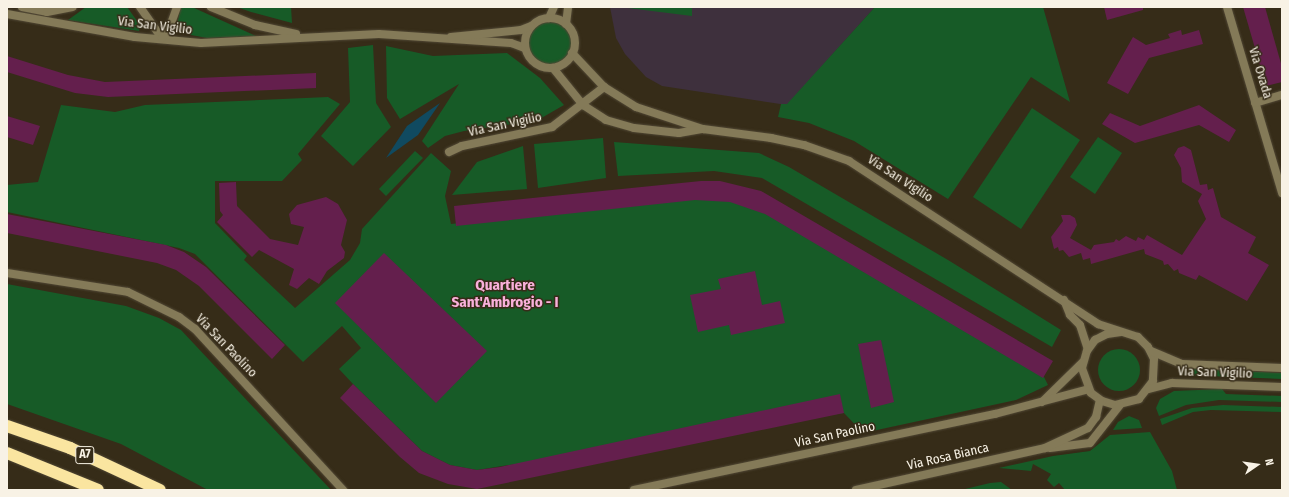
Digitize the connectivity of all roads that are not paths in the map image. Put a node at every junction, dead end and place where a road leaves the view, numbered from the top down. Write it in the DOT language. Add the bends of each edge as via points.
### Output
graph roads {
  1 [pos="22,7"];
  2 [pos="73,7"];
  3 [pos="140,7"];
  4 [pos="177,7"];
  5 [pos="211,7"];
  6 [pos="554,7"];
  7 [pos="568,7"];
  8 [pos="1227,7"];
  9 [pos="7,14"];
  10 [pos="549,18"];
  11 [pos="566,24"];
  12 [pos="531,26"];
  13 [pos="302,36"];
  14 [pos="447,37"];
  15 [pos="162,38"];
  16 [pos="525,48"];
  17 [pos="572,53"];
  18 [pos="553,68"];
  19 [pos="604,87"];
  20 [pos="1282,96"];
  21 [pos="1256,103"];
  22 [pos="583,105"];
  23 [pos="703,129"];
  24 [pos="449,152"];
  25 [pos="1282,193"];
  26 [pos="7,273"];
  27 [pos="1064,300"];
  28 [pos="1121,332"];
  29 [pos="1088,349"];
  30 [pos="1151,352"];
  31 [pos="1083,362"];
  32 [pos="1282,368"];
  33 [pos="1282,387"];
  34 [pos="1088,389"];
  35 [pos="1149,389"];
  36 [pos="1100,400"];
  37 [pos="1040,403"];
  38 [pos="1120,405"];
  39 [pos="7,426"];
  40 [pos="1045,448"];
  41 [pos="7,453"];
  42 [pos="98,490"];
  43 [pos="160,490"];
  44 [pos="343,490"];
  45 [pos="634,490"];
  46 [pos="856,490"];
  1 -- 2 [label="street" via="47,12"];
  3 -- 15 [label="street"];
  4 -- 15 [label="street" via="169,29"];
  5 -- 13 [label="street, Via San Vigilio" via="256,25"];
  6 -- 10 [label="street"];
  7 -- 11 [label="street"];
  8 -- 21 [label="street, Via Ovada"];
  9 -- 15 [label="street, Via San Vigilio" via="135,37"];
  10 -- 11 [label="street"];
  10 -- 12 [label="street"];
  11 -- 17 [label="street" via="574,36"];
  12 -- 14 [label="street, Via San Vigilio" via="522,30"];
  12 -- 16 [label="street"];
  13 -- 14 [label="street, Via San Vigilio"];
  13 -- 15 [label="street, Via San Vigilio" via="201,43"];
  14 -- 16 [label="street, Via San Vigilio" via="465,42 517,44"];
  16 -- 18 [label="street" via="536,64"];
  17 -- 18 [label="street" via="564,64"];
  17 -- 19 [label="street, Via San Vigilio"];
  18 -- 22 [label="street, Via San Vigilio"];
  19 -- 22 [label="street, Via San Vigilio"];
  19 -- 23 [label="street, Via San Vigilio" via="636,107"];
  20 -- 21 [label="street"];
  21 -- 25 [label="street, Via Ovada"];
  22 -- 23 [label="street, Via San Vigilio" via="606,120 634,128 679,133"];
  22 -- 24 [label="street, Via San Vigilio" via="552,127 462,146"];
  23 -- 27 [label="street, Via San Vigilio" via="804,145 849,161"];
  26 -- 44 [label="street, Via San Paolino" via="128,292 179,317 195,328"];
  27 -- 28 [label="street, Via San Vigilio" via="1098,324"];
  27 -- 29 [label="street" via="1070,315 1080,325"];
  28 -- 29 [label="street" via="1103,335"];
  28 -- 30 [label="street, Via San Vigilio" via="1138,337"];
  29 -- 31 [label="street"];
  30 -- 32 [label="street, Via San Vigilio" via="1182,364"];
  30 -- 35 [label="street" via="1155,368"];
  31 -- 34 [label="street" via="1083,377"];
  31 -- 37 [label="street"];
  33 -- 35 [label="street, Via San Vigilio" via="1172,383"];
  34 -- 36 [label="street"];
  34 -- 37 [label="street, Via San Paolino"];
  35 -- 38 [label="street, Via San Vigilio" via="1135,401"];
  36 -- 38 [label="street"];
  36 -- 40 [label="street, Via Rosa Bianca" via="1096,417 1088,428"];
  37 -- 45 [label="street, Via San Paolino"];
  38 -- 40 [label="street, Via Rosa Bianca" via="1090,443"];
  39 -- 43 [label="highway, A7" via="70,448"];
  40 -- 46 [label="street, Via Rosa Bianca"];
  41 -- 42 [label="highway, A7"];
}
